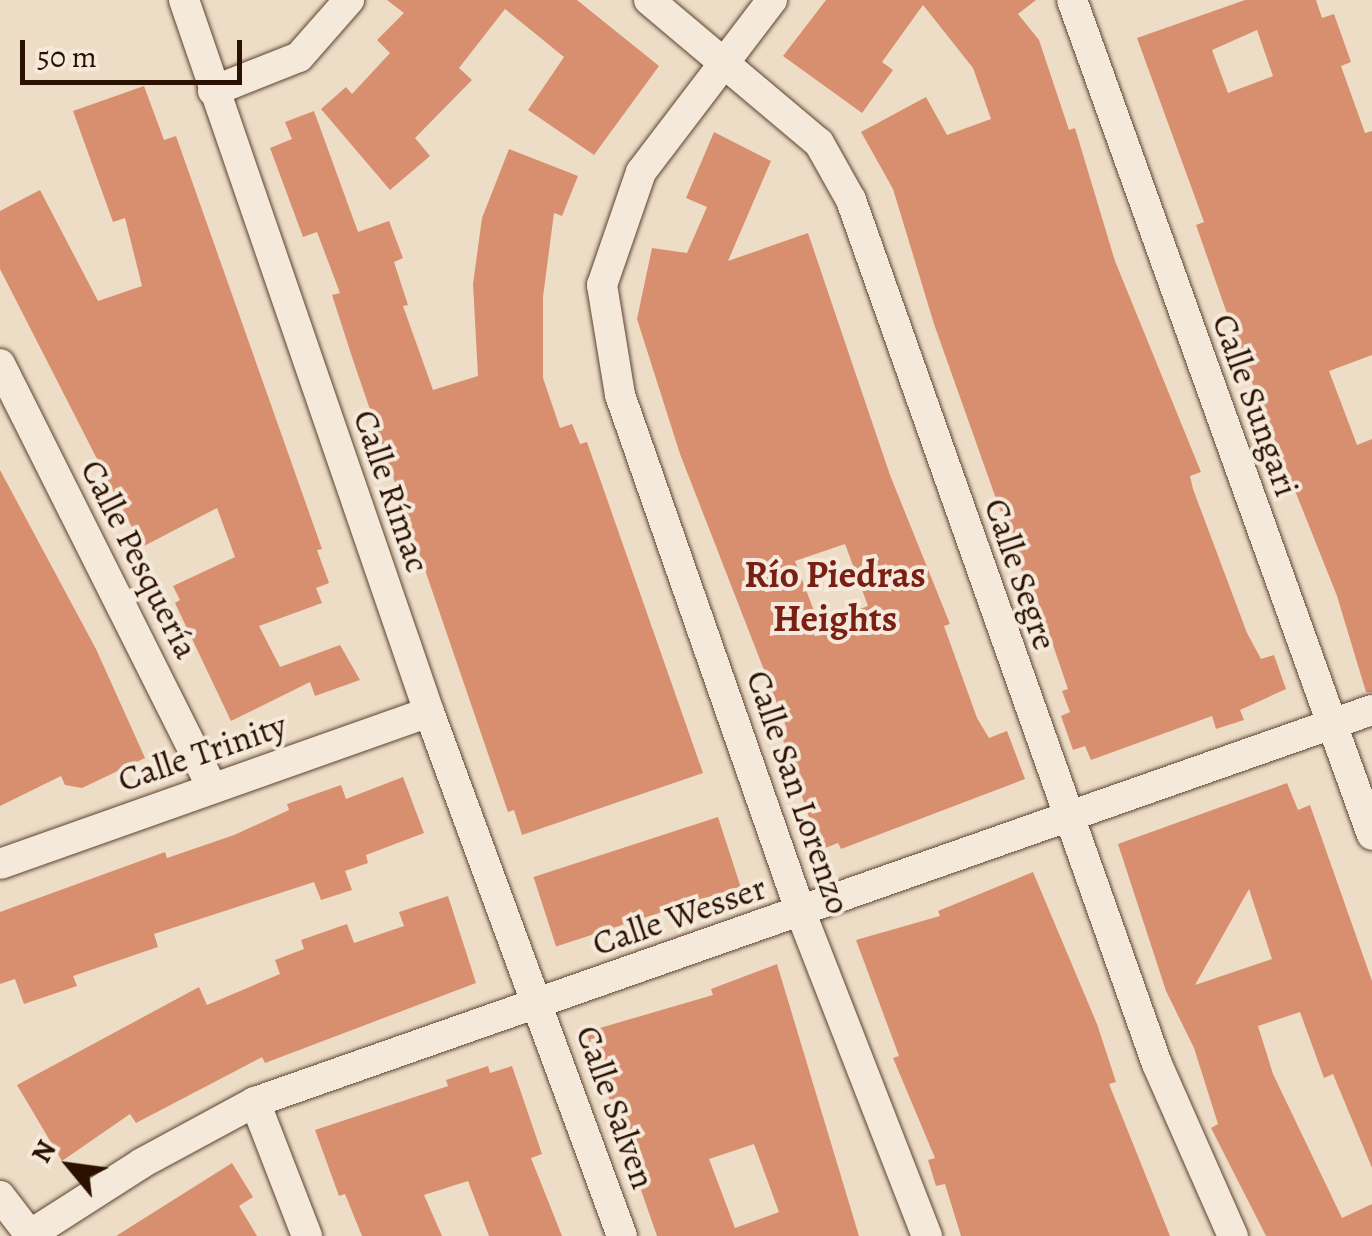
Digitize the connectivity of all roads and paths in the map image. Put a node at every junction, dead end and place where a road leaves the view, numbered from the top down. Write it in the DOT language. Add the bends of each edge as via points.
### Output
graph roads {
  1 [pos="184,0"];
  2 [pos="348,0"];
  3 [pos="648,0"];
  4 [pos="772,0"];
  5 [pos="1072,0"];
  6 [pos="724,60"];
  7 [pos="212,91"];
  8 [pos="0,364"];
  9 [pos="1372,710"];
  10 [pos="429,712"];
  11 [pos="1330,724"];
  12 [pos="212,788"];
  13 [pos="1066,818"];
  14 [pos="1372,835"];
  15 [pos="0,864"];
  16 [pos="801,913"];
  17 [pos="539,1003"];
  18 [pos="254,1102"];
  19 [pos="0,1196"];
  20 [pos="29,1235"];
  21 [pos="307,1236"];
  22 [pos="622,1236"];
  23 [pos="927,1236"];
  24 [pos="1234,1236"];
  1 -- 7 [label="street, Calle Rímac"];
  2 -- 7 [label="street" via="299,57"];
  3 -- 6 [label="street, Calle Segre"];
  4 -- 6 [label="street, Calle San Lorenzo"];
  5 -- 11 [label="street, Calle Sungari"];
  6 -- 13 [label="street, Calle Segre" via="819,143 851,200"];
  6 -- 16 [label="street, Calle San Lorenzo" via="641,172 602,285 620,395"];
  7 -- 10 [label="street, Calle Rímac"];
  8 -- 12 [label="street, Calle Pesquería"];
  9 -- 11 [label="street, Calle Wesser"];
  10 -- 12 [label="street, Calle Trinity"];
  10 -- 17 [label="street, Calle Rímac"];
  11 -- 13 [label="street, Calle Wesser"];
  11 -- 14 [label="street, Calle Sungari"];
  12 -- 15 [label="street, Calle Trinity"];
  13 -- 16 [label="street, Calle Wesser"];
  13 -- 24 [label="street, Calle Segre" via="1157,1064"];
  16 -- 17 [label="street, Calle Wesser"];
  16 -- 23 [label="street, Calle San Lorenzo"];
  17 -- 18 [label="street, Calle Wesser"];
  17 -- 22 [label="street, Calle Salven"];
  18 -- 20 [label="street, Calle Wesser"];
  18 -- 21 [label="street"];
  19 -- 20 [label="street, Calle Wesser"];
}
